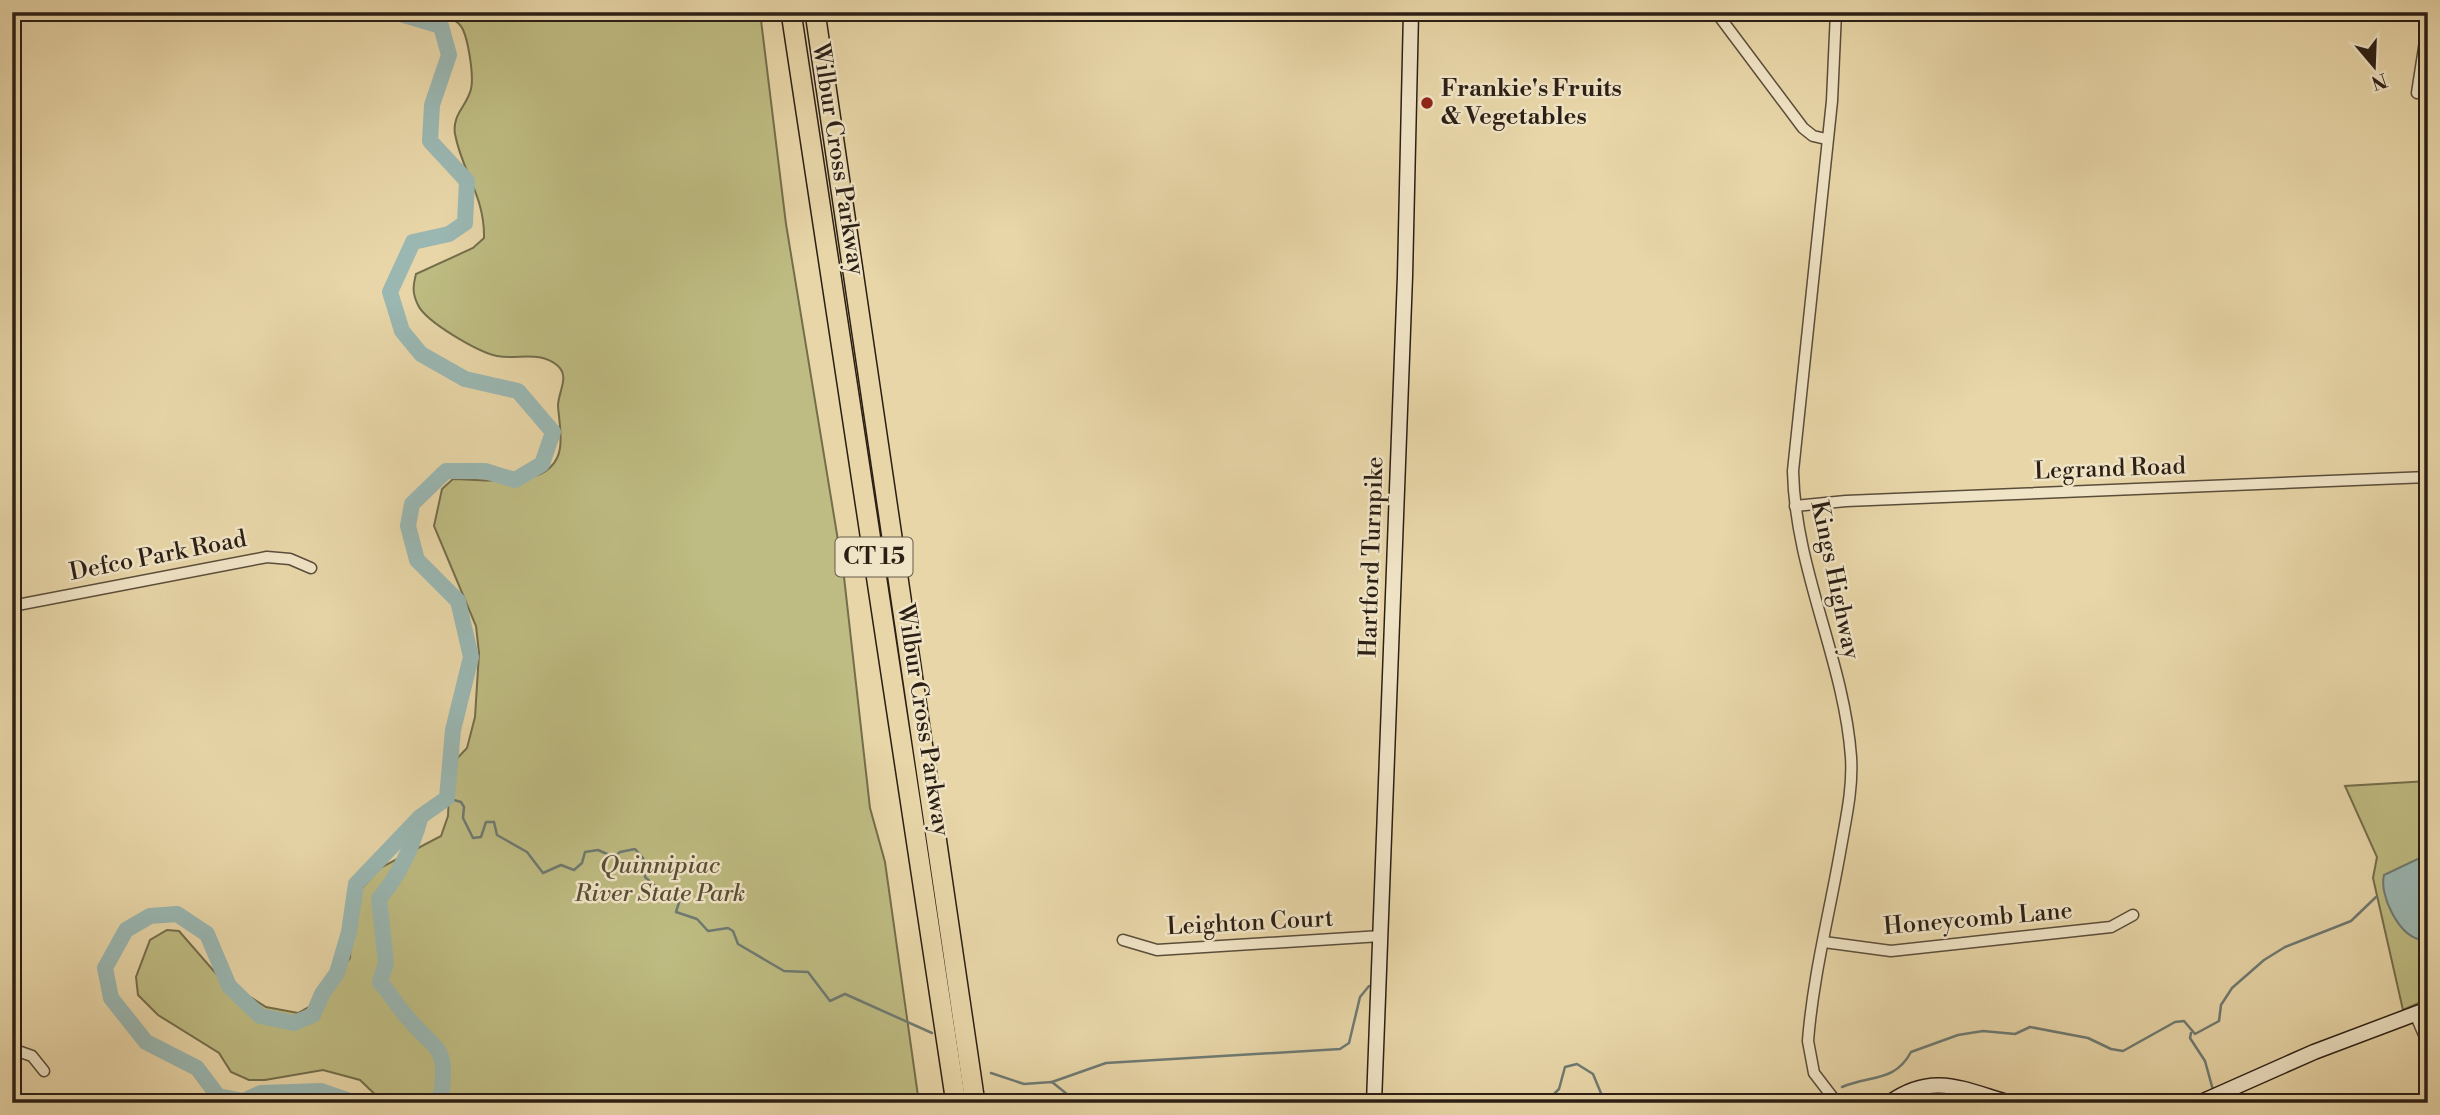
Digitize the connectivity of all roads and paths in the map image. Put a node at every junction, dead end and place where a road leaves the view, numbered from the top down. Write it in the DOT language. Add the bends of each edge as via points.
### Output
graph roads {
  1 [pos="791,12"];
  2 [pos="815,12"];
  3 [pos="1411,12"];
  4 [pos="1716,12"];
  5 [pos="1836,12"];
  6 [pos="2428,22"];
  7 [pos="2417,93"];
  8 [pos="1826,139"];
  9 [pos="2428,477"];
  10 [pos="1795,506"];
  11 [pos="311,568"];
  12 [pos="12,606"];
  13 [pos="2133,915"];
  14 [pos="1381,936"];
  15 [pos="1123,940"];
  16 [pos="1824,942"];
  17 [pos="2422,1012"];
  18 [pos="2428,1044"];
  19 [pos="12,1049"];
  20 [pos="44,1071"];
  21 [pos="956,1103"];
  22 [pos="975,1103"];
  23 [pos="1374,1103"];
  24 [pos="1837,1103"];
  25 [pos="1889,1103"];
  26 [pos="2010,1103"];
  27 [pos="2199,1103"];
  1 -- 21 [label="highway, Wilbur Cross Parkway / CT 15"];
  2 -- 22 [label="highway, Wilbur Cross Parkway / CT 15"];
  3 -- 14 [label="main road, Hartford Turnpike"];
  4 -- 8 [label="street" via="1803,128"];
  5 -- 8 [label="street, Kings Highway"];
  6 -- 7 [label="street"];
  8 -- 10 [label="street, Kings Highway" via="1796,429"];
  9 -- 10 [label="street, Legrand Road"];
  10 -- 16 [label="street, Kings Highway" via="1851,758 1848,808"];
  11 -- 12 [label="street, Defco Park Road" via="267,556"];
  13 -- 16 [label="street, Honeycomb Lane" via="2111,927 1891,951"];
  14 -- 15 [label="street, Leighton Court" via="1157,950"];
  14 -- 23 [label="main road, Hartford Turnpike"];
  16 -- 24 [label="street, Kings Highway" via="1808,1049 1814,1073"];
  17 -- 18 [label="street"];
  17 -- 27 [label="main road" via="2314,1052"];
  19 -- 20 [label="street" via="33,1056"];
  25 -- 26 [label="main road" via="1909,1090 1937,1084"];
}
